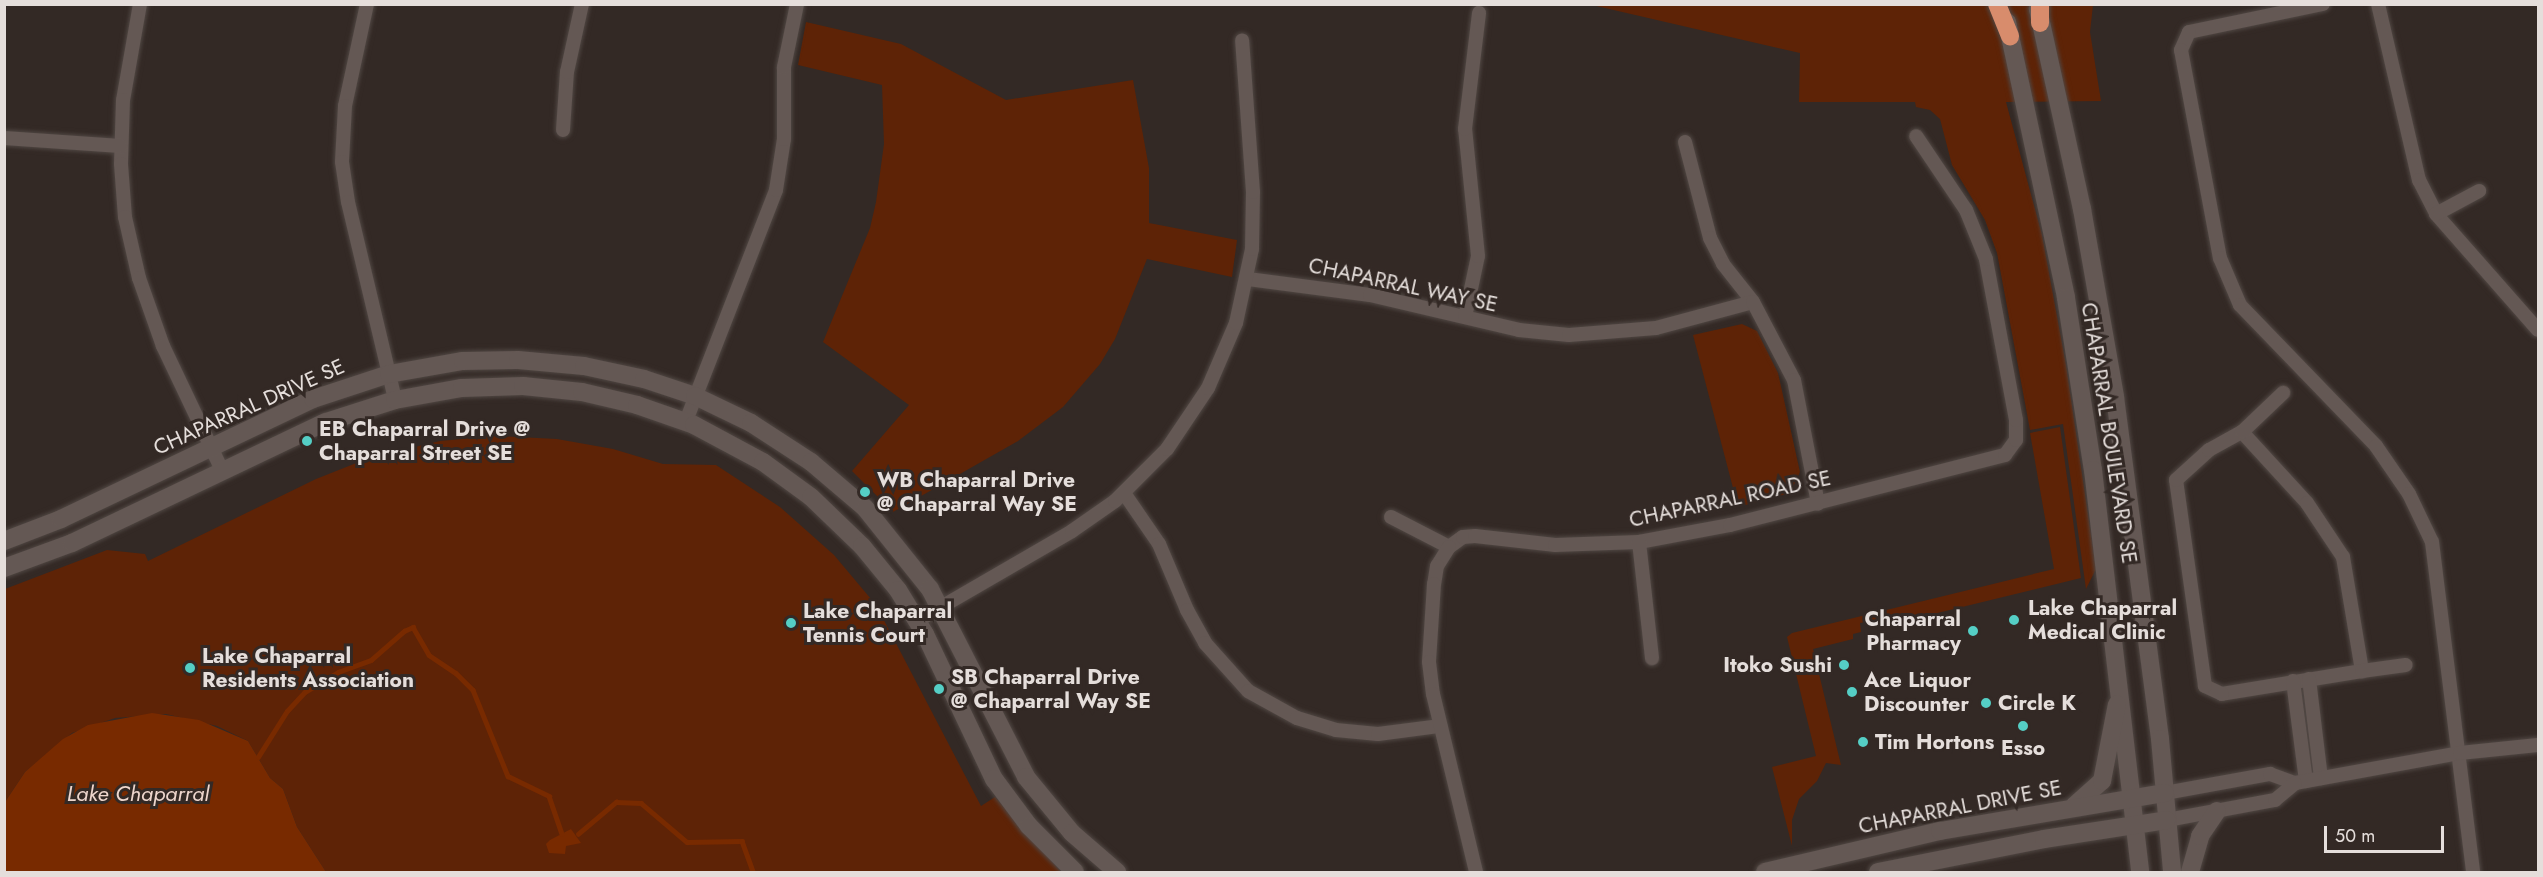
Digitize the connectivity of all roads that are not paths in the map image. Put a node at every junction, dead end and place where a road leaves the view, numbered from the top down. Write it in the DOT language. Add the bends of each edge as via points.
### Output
graph roads {
  1 [pos="140,4"];
  2 [pos="367,4"];
  3 [pos="582,4"];
  4 [pos="796,4"];
  5 [pos="1997,4"];
  6 [pos="2004,4"];
  7 [pos="2039,4"];
  8 [pos="2323,4"];
  9 [pos="2378,4"];
  10 [pos="1479,14"];
  11 [pos="2040,23"];
  12 [pos="2010,37"];
  13 [pos="1242,40"];
  14 [pos="563,130"];
  15 [pos="1916,136"];
  16 [pos="4,138"];
  17 [pos="1685,142"];
  18 [pos="121,146"];
  19 [pos="2479,190"];
  20 [pos="2436,214"];
  21 [pos="1248,279"];
  22 [pos="1753,302"];
  23 [pos="1465,317"];
  24 [pos="2538,330"];
  25 [pos="389,374"];
  26 [pos="2283,393"];
  27 [pos="695,396"];
  28 [pos="395,400"];
  29 [pos="686,421"];
  30 [pos="2242,432"];
  31 [pos="210,447"];
  32 [pos="222,471"];
  33 [pos="1124,493"];
  34 [pos="1818,504"];
  35 [pos="1391,517"];
  36 [pos="1639,542"];
  37 [pos="4,543"];
  38 [pos="1449,547"];
  39 [pos="8,567"];
  40 [pos="940,607"];
  41 [pos="917,621"];
  42 [pos="1652,658"];
  43 [pos="2406,665"];
  44 [pos="2362,671"];
  45 [pos="2121,679"];
  46 [pos="2309,679"];
  47 [pos="2293,681"];
  48 [pos="1440,726"];
  49 [pos="2538,745"];
  50 [pos="2460,753"];
  51 [pos="2321,778"];
  52 [pos="2300,782"];
  53 [pos="2165,794"];
  54 [pos="2134,799"];
  55 [pos="2070,808"];
  56 [pos="2217,811"];
  57 [pos="2167,820"];
  58 [pos="2136,825"];
  59 [pos="1813,867"];
  60 [pos="1075,873"];
  61 [pos="1117,873"];
  62 [pos="1476,873"];
  63 [pos="1765,873"];
  64 [pos="1878,873"];
  65 [pos="2140,873"];
  66 [pos="2172,873"];
  67 [pos="2190,873"];
  68 [pos="2473,873"];
  1 -- 18 [label="street" via="128,54"];
  2 -- 25 [label="street" via="345,106 342,162"];
  3 -- 14 [label="street" via="566,79"];
  4 -- 27 [label="street" via="784,67 784,139 776,190"];
  5 -- 12 [label="highway"];
  6 -- 12 [label="street, CHAPARRAL BOULEVARD SE"];
  7 -- 11 [label="highway"];
  8 -- 50 [label="street" via="2189,32 2181,50 2183,61 2220,258 2240,305 2376,446 2409,494 2432,542"];
  9 -- 20 [label="street" via="2419,180"];
  10 -- 23 [label="street" via="1465,129 1478,256"];
  11 -- 53 [label="street, CHAPARRAL BOULEVARD SE" via="2082,209 2115,396"];
  12 -- 45 [label="street, CHAPARRAL BOULEVARD SE" via="2066,298"];
  13 -- 21 [label="street" via="1254,192"];
  15 -- 34 [label="street, CHAPARRAL ROAD SE" via="1966,210 1984,253 2016,420 2013,445 2005,455 1990,461"];
  16 -- 18 [label="street"];
  17 -- 22 [label="street" via="1710,238 1723,264"];
  18 -- 31 [label="street" via="125,217 139,278 163,346"];
  19 -- 20 [label="street"];
  20 -- 24 [label="street"];
  21 -- 23 [label="street, CHAPARRAL WAY SE" via="1370,295"];
  21 -- 33 [label="street" via="1230,342 1208,388 1167,449"];
  22 -- 23 [label="street, CHAPARRAL WAY SE" via="1656,328 1596,334 1519,330"];
  22 -- 34 [label="street" via="1794,380"];
  25 -- 27 [label="street, CHAPARRAL DRIVE SE" via="463,361 542,361 633,376"];
  25 -- 28 [label="street"];
  25 -- 31 [label="street, CHAPARRAL DRIVE SE" via="320,396"];
  26 -- 30 [label="street"];
  27 -- 29 [label="street"];
  27 -- 40 [label="street, CHAPARRAL DRIVE SE" via="780,440 841,486 899,547"];
  28 -- 29 [label="street" via="470,388 535,387 604,397"];
  28 -- 32 [label="street" via="326,422"];
  29 -- 41 [label="street" via="746,452 812,497 875,561"];
  30 -- 44 [label="street" via="2307,503 2343,557"];
  30 -- 47 [label="street" via="2208,450 2176,480 2205,686 2222,694"];
  31 -- 32 [label="street"];
  31 -- 37 [label="street, CHAPARRAL DRIVE SE"];
  32 -- 39 [label="street" via="88,535"];
  33 -- 40 [label="street" via="1072,531"];
  33 -- 48 [label="street" via="1158,544 1200,635 1248,691 1297,718 1336,730 1378,734"];
  34 -- 36 [label="street, CHAPARRAL ROAD SE"];
  35 -- 38 [label="street"];
  36 -- 38 [label="street, CHAPARRAL ROAD SE" via="1555,545 1463,537"];
  36 -- 42 [label="street"];
  37 -- 39 [label="street"];
  38 -- 48 [label="street" via="1437,566 1429,638"];
  40 -- 41 [label="street"];
  40 -- 61 [label="street, CHAPARRAL DRIVE SE" via="1016,763 1060,820"];
  41 -- 60 [label="street" via="994,779 1029,825"];
  43 -- 44 [label="street"];
  44 -- 46 [label="street"];
  45 -- 54 [label="street, CHAPARRAL BOULEVARD SE"];
  45 -- 55 [label="street" via="2105,774 2097,788"];
  46 -- 47 [label="street"];
  46 -- 51 [label="street"];
  47 -- 52 [label="street"];
  48 -- 62 [label="street"];
  49 -- 50 [label="street"];
  50 -- 51 [label="street"];
  50 -- 68 [label="street"];
  51 -- 52 [label="street"];
  52 -- 53 [label="street" via="2270,774"];
  52 -- 56 [label="street" via="2275,800"];
  53 -- 54 [label="street, CHAPARRAL DRIVE SE"];
  53 -- 57 [label="street, CHAPARRAL BOULEVARD SE"];
  54 -- 55 [label="street, CHAPARRAL DRIVE SE"];
  54 -- 58 [label="street, CHAPARRAL BOULEVARD SE"];
  55 -- 59 [label="street, CHAPARRAL DRIVE SE" via="1950,829"];
  56 -- 57 [label="street"];
  56 -- 67 [label="street" via="2200,836"];
  57 -- 58 [label="street"];
  57 -- 66 [label="street, CHAPARRAL BOULEVARD SE"];
  58 -- 64 [label="street" via="2044,839"];
  58 -- 65 [label="street, CHAPARRAL BOULEVARD SE"];
  59 -- 63 [label="street, CHAPARRAL DRIVE SE"];
}
